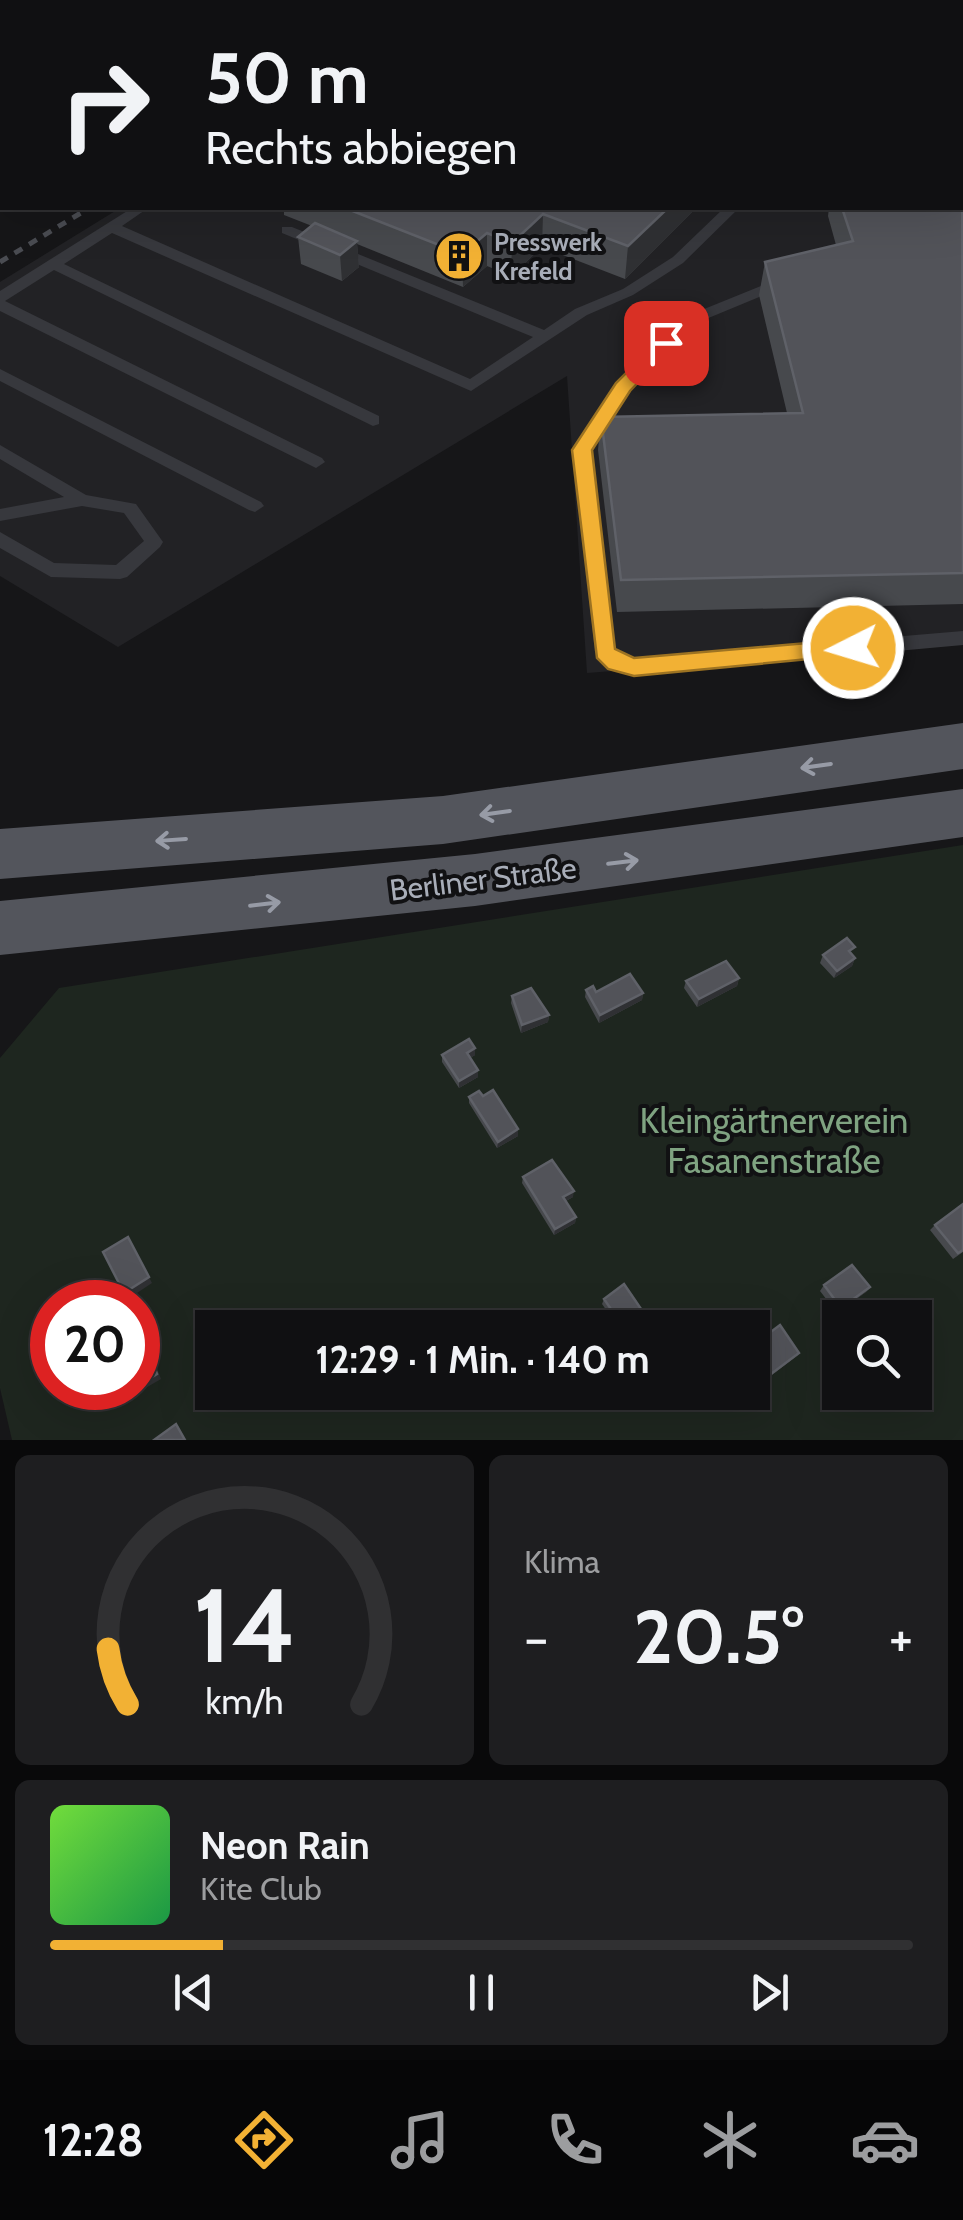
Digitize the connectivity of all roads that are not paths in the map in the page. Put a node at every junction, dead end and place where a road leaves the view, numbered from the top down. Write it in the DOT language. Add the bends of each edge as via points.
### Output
graph roads {
  1 [pos="138,210"];
  2 [pos="730,210"];
  3 [pos="110,227"];
  4 [pos="287,230"];
  5 [pos="53,264"];
  6 [pos="806,272"];
  7 [pos="0,301"];
  8 [pos="545,336"];
  9 [pos="0,374"];
  10 [pos="373,420"];
  11 [pos="0,451"];
  12 [pos="316,462"];
  13 [pos="82,500"];
  14 [pos="254,506"];
  15 [pos="0,515"];
  16 [pos="0,538"];
  17 [pos="963,638"];
  18 [pos="963,746"];
  19 [pos="963,813"];
  20 [pos="0,854"];
  21 [pos="0,928"];
  1 -- 3 [label="lane"];
  2 -- 8 [label="lane" via="678,260"];
  3 -- 5 [label="lane"];
  3 -- 8 [label="lane" via="460,384 471,386"];
  4 -- 8 [label="lane"];
  5 -- 7 [label="lane"];
  5 -- 10 [label="lane"];
  6 -- 17 [label="lane" via="688,321 623,387 582,450 605,652 634,667"];
  7 -- 12 [label="lane"];
  9 -- 14 [label="lane"];
  11 -- 13 [label="lane"];
  13 -- 15 [label="lane"];
  13 -- 16 [label="lane" via="130,508 154,542 120,572 51,570"];
  18 -- 20 [label="main road, one-way" via="442,820"];
  21 -- 19 [label="main road, Berliner Straße, one-way" via="467,881 834,836"];
}
